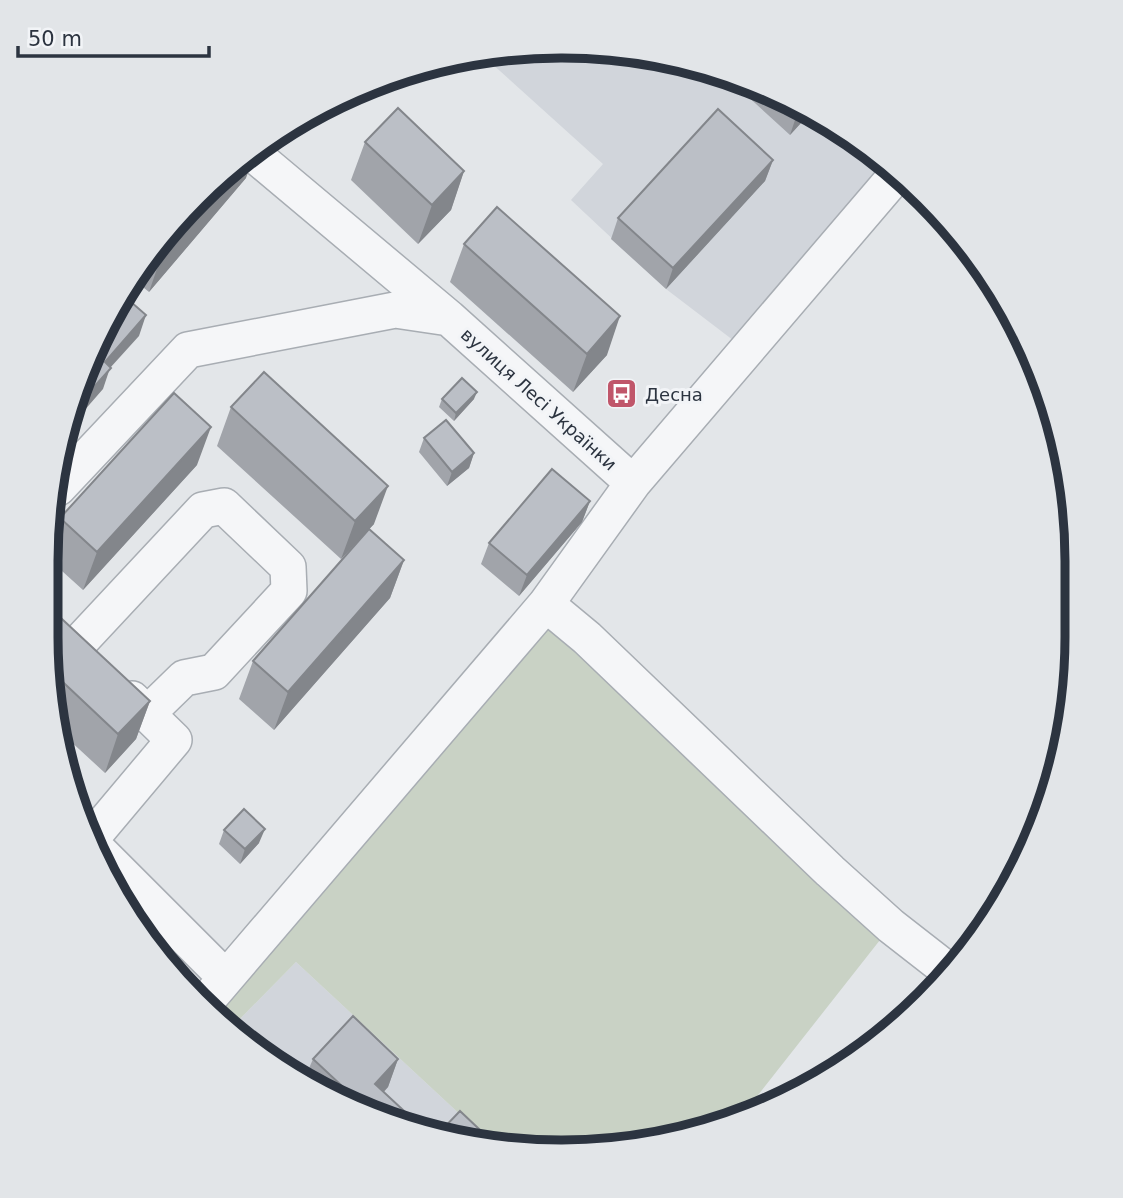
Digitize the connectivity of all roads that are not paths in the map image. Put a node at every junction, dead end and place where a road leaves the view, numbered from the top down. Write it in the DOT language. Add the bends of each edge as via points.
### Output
graph roads {
  1 [pos="259,159"];
  2 [pos="891,181"];
  3 [pos="449,318"];
  4 [pos="64,481"];
  5 [pos="633,483"];
  6 [pos="546,604"];
  7 [pos="147,714"];
  8 [pos="98,833"];
  9 [pos="112,863"];
  10 [pos="942,966"];
  11 [pos="226,978"];
  12 [pos="209,997"];
  1 -- 3 [label="street"];
  2 -- 5 [label="street, вулиця Лесі Українки"];
  3 -- 4 [label="street, вулиця Лесі Українки" via="395,310 188,350"];
  3 -- 5 [label="street, вулиця Лесі Українки"];
  5 -- 6 [label="street"];
  6 -- 10 [label="street" via="880,917"];
  6 -- 11 [label="street"];
  7 -- 7 [label="street" via="67,636 203,510 225,506 288,567 289,591 214,672 184,678"];
  7 -- 8 [label="street" via="174,740"];
  9 -- 11 [label="street"];
  11 -- 12 [label="street"];
}
